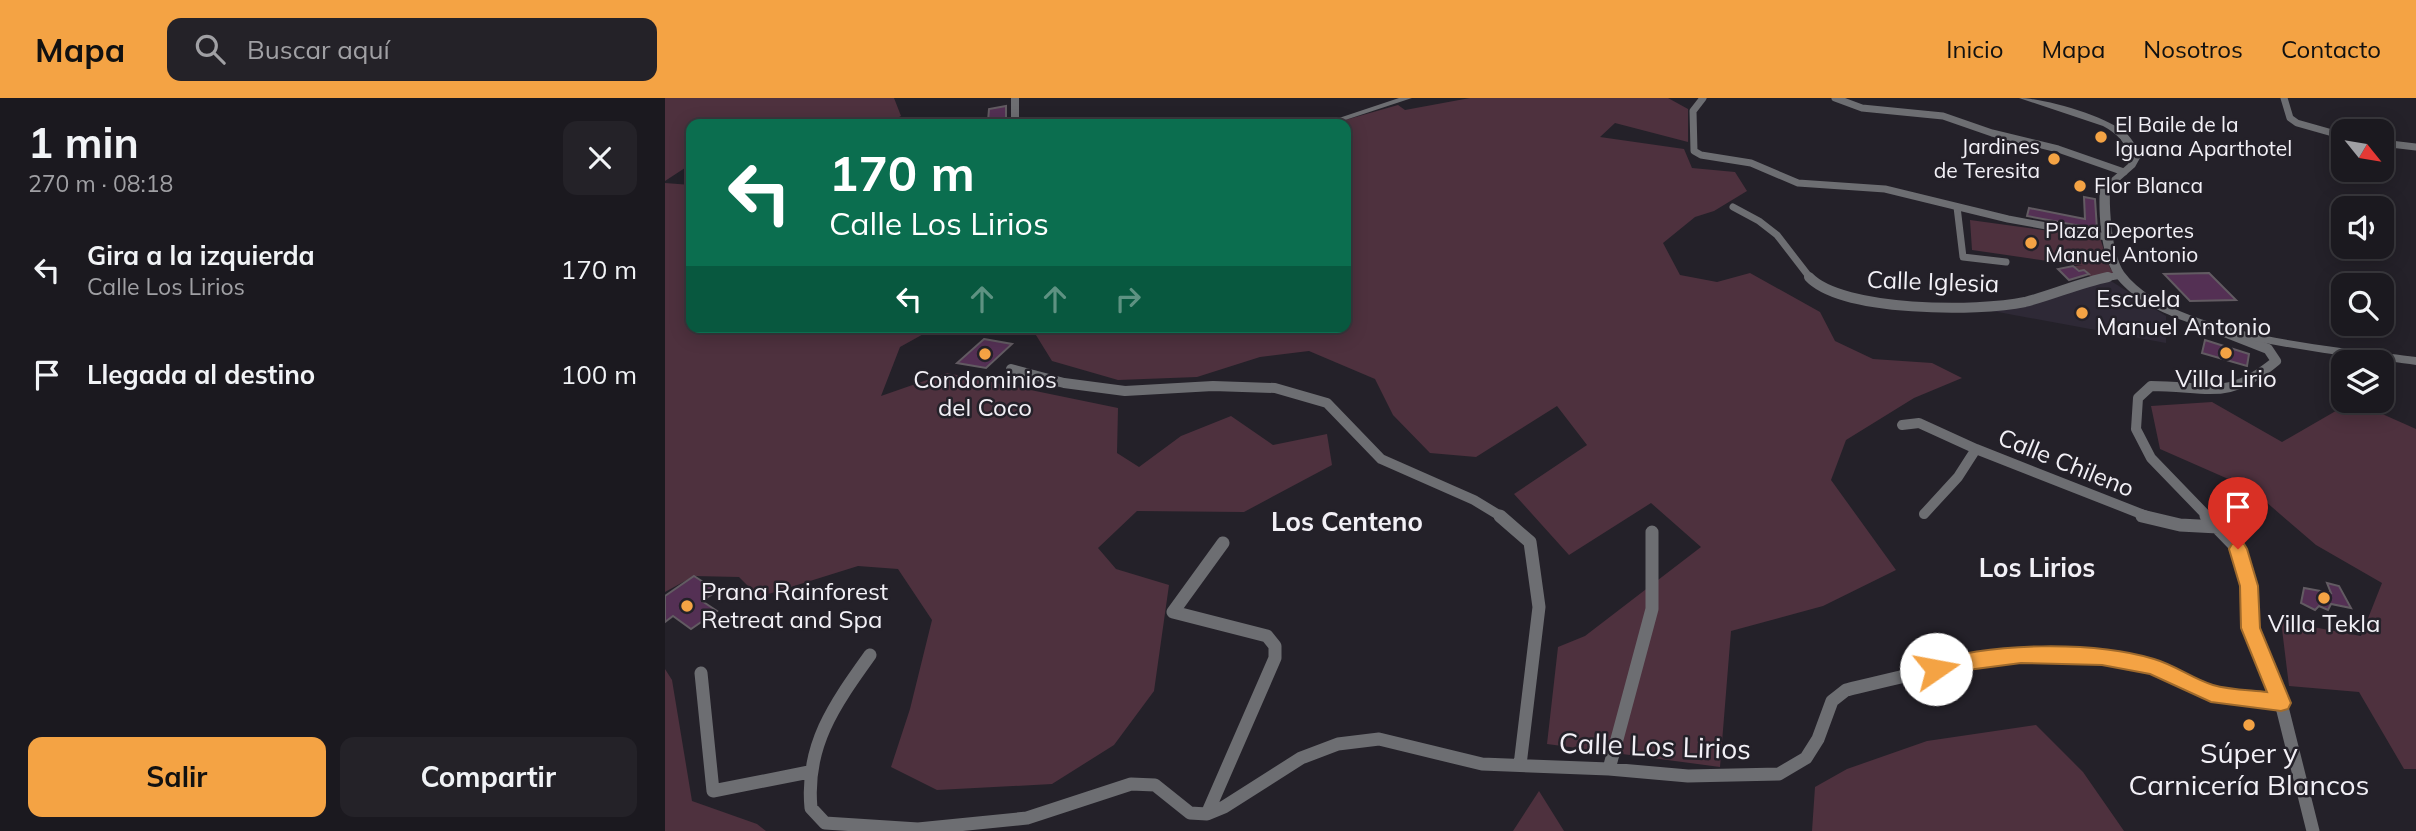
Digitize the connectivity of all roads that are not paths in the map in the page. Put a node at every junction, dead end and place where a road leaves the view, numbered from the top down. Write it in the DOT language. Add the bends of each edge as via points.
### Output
graph roads {
  1 [pos="1015,98"];
  2 [pos="1408,98"];
  3 [pos="1703,98"];
  4 [pos="1835,98"];
  5 [pos="2023,98"];
  6 [pos="2284,98"];
  7 [pos="1015,119"];
  8 [pos="1341,119"];
  9 [pos="2331,133"];
  10 [pos="2394,144"];
  11 [pos="2416,147"];
  12 [pos="2124,172"];
  13 [pos="1733,207"];
  14 [pos="1957,207"];
  15 [pos="2106,237"];
  16 [pos="2006,262"];
  17 [pos="2121,275"];
  18 [pos="2217,329"];
  19 [pos="2416,362"];
  20 [pos="1011,369"];
  21 [pos="1902,425"];
  22 [pos="1976,449"];
  23 [pos="1924,514"];
  24 [pos="2218,527"];
  25 [pos="1652,532"];
  26 [pos="1223,543"];
  27 [pos="870,655"];
  28 [pos="701,673"];
  29 [pos="2281,703"];
  30 [pos="1520,765"];
  31 [pos="1609,769"];
  32 [pos="810,772"];
  33 [pos="1207,814"];
  34 [pos="2313,831"];
  1 -- 7 [label="street"];
  2 -- 8 [label="street"];
  3 -- 14 [label="street" via="1693,110 1694,151 1701,155 1751,163 1798,183 1885,189"];
  4 -- 12 [label="street" via="1861,108 1943,116"];
  5 -- 12 [label="street" via="2119,132 2132,146 2135,158"];
  6 -- 9 [label="street" via="2290,118"];
  10 -- 11 [label="street"];
  12 -- 15 [label="street" via="2105,188"];
  13 -- 17 [label="street, Calle Iglesia" via="1781,240 1805,276 1827,291 1853,298 1983,307 2023,302"];
  14 -- 15 [label="street"];
  14 -- 16 [label="street" via="1963,257"];
  15 -- 17 [label="street"];
  17 -- 18 [label="street" via="2175,313"];
  18 -- 19 [label="street"];
  18 -- 24 [label="street" via="2268,349 2276,361 2228,392 2151,386 2138,398 2135,412 2136,429 2151,458"];
  20 -- 30 [label="street" via="1064,383 1125,391 1275,388 1327,404 1381,458 1474,500 1510,522 1530,542 1539,607"];
  21 -- 22 [label="street, Calle Chileno" via="1919,422"];
  22 -- 23 [label="street"];
  22 -- 24 [label="street, Calle Chileno" via="2139,515 2180,526"];
  24 -- 29 [label="street" via="2238,549 2247,570 2251,628"];
  25 -- 31 [label="street" via="1652,609"];
  26 -- 33 [label="street" via="1173,612 1267,636 1275,646 1275,658"];
  27 -- 32 [label="street" via="836,702"];
  28 -- 32 [label="street" via="713,791"];
  29 -- 31 [label="street, Calle Los Lirios" via="2211,694 2132,661 2021,655 1960,663 1846,690 1832,701 1806,758 1779,774 1688,776"];
  29 -- 34 [label="street"];
  30 -- 31 [label="street, Calle Los Lirios"];
  30 -- 33 [label="street, Calle Los Lirios" via="1482,764 1379,739 1361,740 1301,758"];
  32 -- 33 [label="street" via="811,808 825,822 918,829 1027,818 1131,784 1155,785 1190,813"];
}
